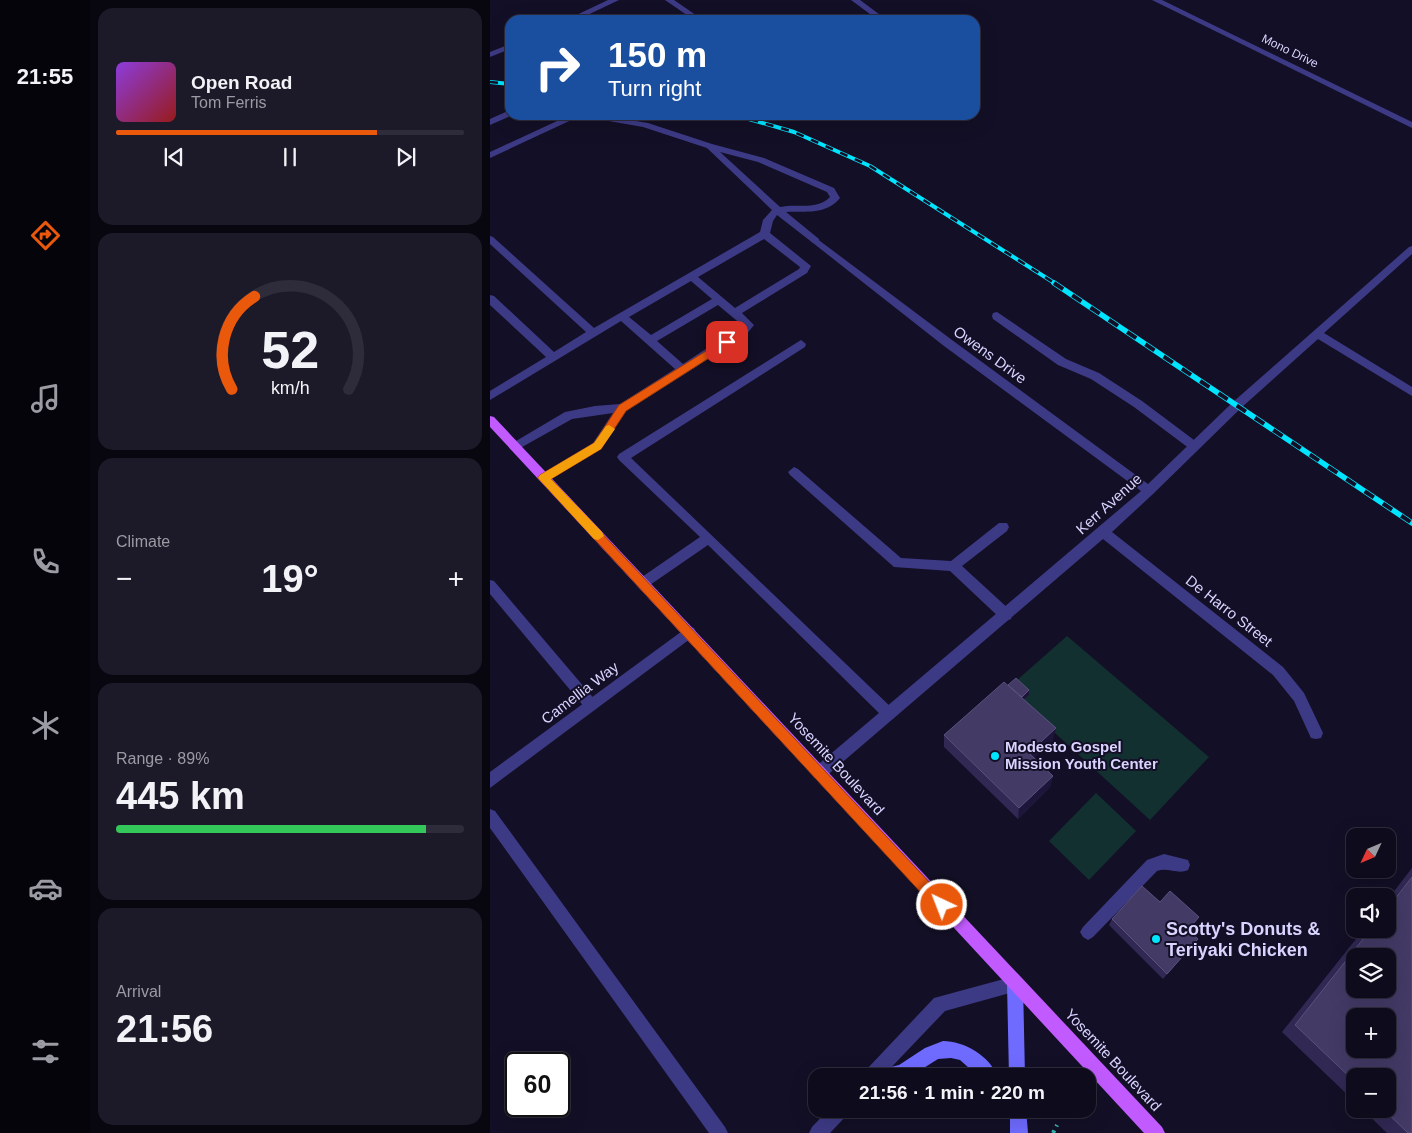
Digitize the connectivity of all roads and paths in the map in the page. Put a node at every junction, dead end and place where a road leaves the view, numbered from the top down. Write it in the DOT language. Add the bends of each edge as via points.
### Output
graph roads {
  1 [pos="615,0"];
  2 [pos="669,0"];
  3 [pos="855,0"];
  4 [pos="1156,0"];
  5 [pos="581,15"];
  6 [pos="692,15"];
  7 [pos="876,15"];
  8 [pos="505,48"];
  9 [pos="490,55"];
  10 [pos="490,110"];
  11 [pos="505,112"];
  12 [pos="505,115"];
  13 [pos="566,120"];
  14 [pos="614,120"];
  15 [pos="490,122"];
  16 [pos="1412,125"];
  17 [pos="708,146"];
  18 [pos="490,156"];
  19 [pos="778,211"];
  20 [pos="765,234"];
  21 [pos="490,239"];
  22 [pos="1412,249"];
  23 [pos="692,277"];
  24 [pos="490,299"];
  25 [pos="718,300"];
  26 [pos="735,313"];
  27 [pos="996,316"];
  28 [pos="623,317"];
  29 [pos="593,333"];
  30 [pos="1316,333"];
  31 [pos="650,340"];
  32 [pos="801,344"];
  33 [pos="554,357"];
  34 [pos="682,370"];
  35 [pos="1412,392"];
  36 [pos="490,396"];
  37 [pos="622,408"];
  38 [pos="490,420"];
  39 [pos="1194,446"];
  40 [pos="515,448"];
  41 [pos="794,472"];
  42 [pos="544,478"];
  43 [pos="1149,491"];
  44 [pos="1003,526"];
  45 [pos="1103,532"];
  46 [pos="709,538"];
  47 [pos="953,566"];
  48 [pos="643,583"];
  49 [pos="490,585"];
  50 [pos="1006,615"];
  51 [pos="689,632"];
  52 [pos="591,705"];
  53 [pos="889,714"];
  54 [pos="1316,733"];
  55 [pos="819,774"];
  56 [pos="490,781"];
  57 [pos="490,816"];
  58 [pos="1183,865"];
  59 [pos="1088,932"];
  60 [pos="1015,984"];
  61 [pos="880,1068"];
  62 [pos="909,1068"];
  63 [pos="982,1068"];
  64 [pos="1018,1068"];
  65 [pos="832,1118"];
  66 [pos="1012,1118"];
  67 [pos="1018,1118"];
  68 [pos="1057,1125"];
  69 [pos="1019,1132"];
  70 [pos="1052,1132"];
  71 [pos="719,1133"];
  72 [pos="818,1133"];
  73 [pos="1156,1133"];
  1 -- 5 [label="street"];
  2 -- 6 [label="street"];
  3 -- 7 [label="street"];
  4 -- 16 [label="street, Mono Drive"];
  8 -- 9 [label="street"];
  10 -- 11 [label="street"];
  12 -- 15 [label="street"];
  13 -- 18 [label="street"];
  14 -- 17 [label="street" via="645,125"];
  17 -- 19 [label="street, Owens Drive"];
  17 -- 19 [label="street" via="761,160 830,190 835,198 831,204 817,209"];
  19 -- 20 [label="street" via="766,225"];
  19 -- 43 [label="street, Owens Drive" via="948,343"];
  20 -- 23 [label="street"];
  20 -- 26 [label="street" via="806,266 803,271"];
  21 -- 29 [label="street"];
  22 -- 30 [label="street, Kerr Avenue"];
  23 -- 25 [label="street"];
  23 -- 28 [label="street"];
  24 -- 33 [label="street"];
  25 -- 26 [label="street"];
  25 -- 31 [label="street"];
  26 -- 34 [label="street" via="749,325"];
  27 -- 39 [label="street" via="1062,362 1095,376"];
  28 -- 29 [label="street"];
  28 -- 31 [label="street"];
  29 -- 33 [label="street"];
  30 -- 35 [label="street"];
  30 -- 39 [label="street, Kerr Avenue"];
  31 -- 34 [label="street"];
  32 -- 46 [label="street" via="624,457"];
  33 -- 36 [label="street"];
  34 -- 37 [label="street"];
  37 -- 40 [label="street" via="569,415"];
  37 -- 42 [label="street" via="597,446"];
  38 -- 40 [label="main road, Yosemite Boulevard"];
  39 -- 43 [label="street, Kerr Avenue"];
  40 -- 42 [label="main road, Yosemite Boulevard"];
  41 -- 47 [label="street" via="898,563"];
  42 -- 48 [label="main road, Yosemite Boulevard"];
  43 -- 45 [label="street, Kerr Avenue"];
  44 -- 47 [label="street"];
  45 -- 50 [label="street, Kerr Avenue"];
  45 -- 54 [label="street, De Harro Street" via="1278,672 1299,697"];
  46 -- 48 [label="street"];
  46 -- 53 [label="street"];
  47 -- 50 [label="street"];
  48 -- 51 [label="main road, Yosemite Boulevard"];
  49 -- 52 [label="street"];
  50 -- 53 [label="street, Kerr Avenue"];
  51 -- 52 [label="street, Camellia Way"];
  51 -- 55 [label="main road, Yosemite Boulevard"];
  52 -- 56 [label="street, Camellia Way"];
  53 -- 55 [label="street, Kerr Avenue"];
  55 -- 60 [label="main road, Yosemite Boulevard"];
  57 -- 71 [label="street"];
  58 -- 59 [label="street" via="1164,861 1152,866"];
  60 -- 61 [label="street" via="940,1004"];
  60 -- 64 [label="main road"];
  60 -- 73 [label="main road, Yosemite Boulevard"];
  62 -- 63 [label="main road" via="942,1050 966,1054"];
  65 -- 72 [label="street"];
  66 -- 69 [label="main road"];
  67 -- 69 [label="main road"];
  68 -- 70 [label="path"];
}
